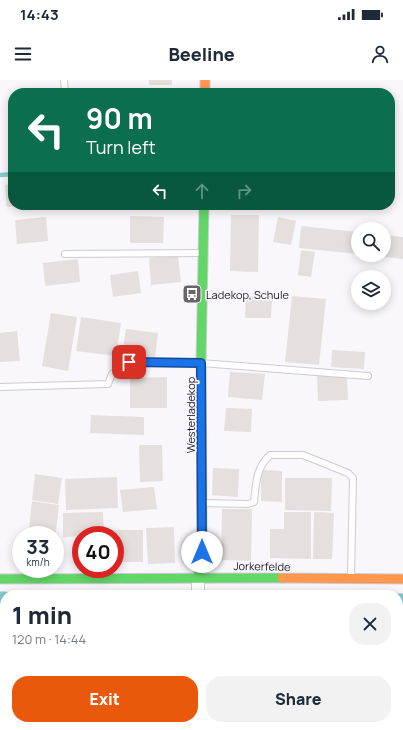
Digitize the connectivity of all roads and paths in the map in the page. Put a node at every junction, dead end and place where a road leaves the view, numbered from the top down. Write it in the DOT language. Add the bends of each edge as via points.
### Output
graph roads {
  1 [pos="204,210"];
  2 [pos="203,253"];
  3 [pos="65,254"];
  4 [pos="201,363"];
  5 [pos="368,376"];
  6 [pos="0,387"];
  7 [pos="202,503"];
  8 [pos="0,579"];
  9 [pos="351,579"];
  10 [pos="403,579"];
  11 [pos="198,587"];
  1 -- 2 [label="street, Westerladekop"];
  2 -- 3 [label="lane"];
  2 -- 4 [label="street, Westerladekop"];
  4 -- 5 [label="lane"];
  4 -- 6 [label="lane" via="129,362 112,374 108,384"];
  4 -- 7 [label="street, Westerladekop"];
  7 -- 9 [label="lane" via="254,502 256,476 263,461 270,455 303,455 348,473 353,478"];
  7 -- 11 [label="street, Westerladekop" via="202,552"];
  8 -- 11 [label="street, Jorkerfelde"];
  9 -- 10 [label="street, Jorkerfelde"];
  9 -- 11 [label="street, Jorkerfelde"];
}
